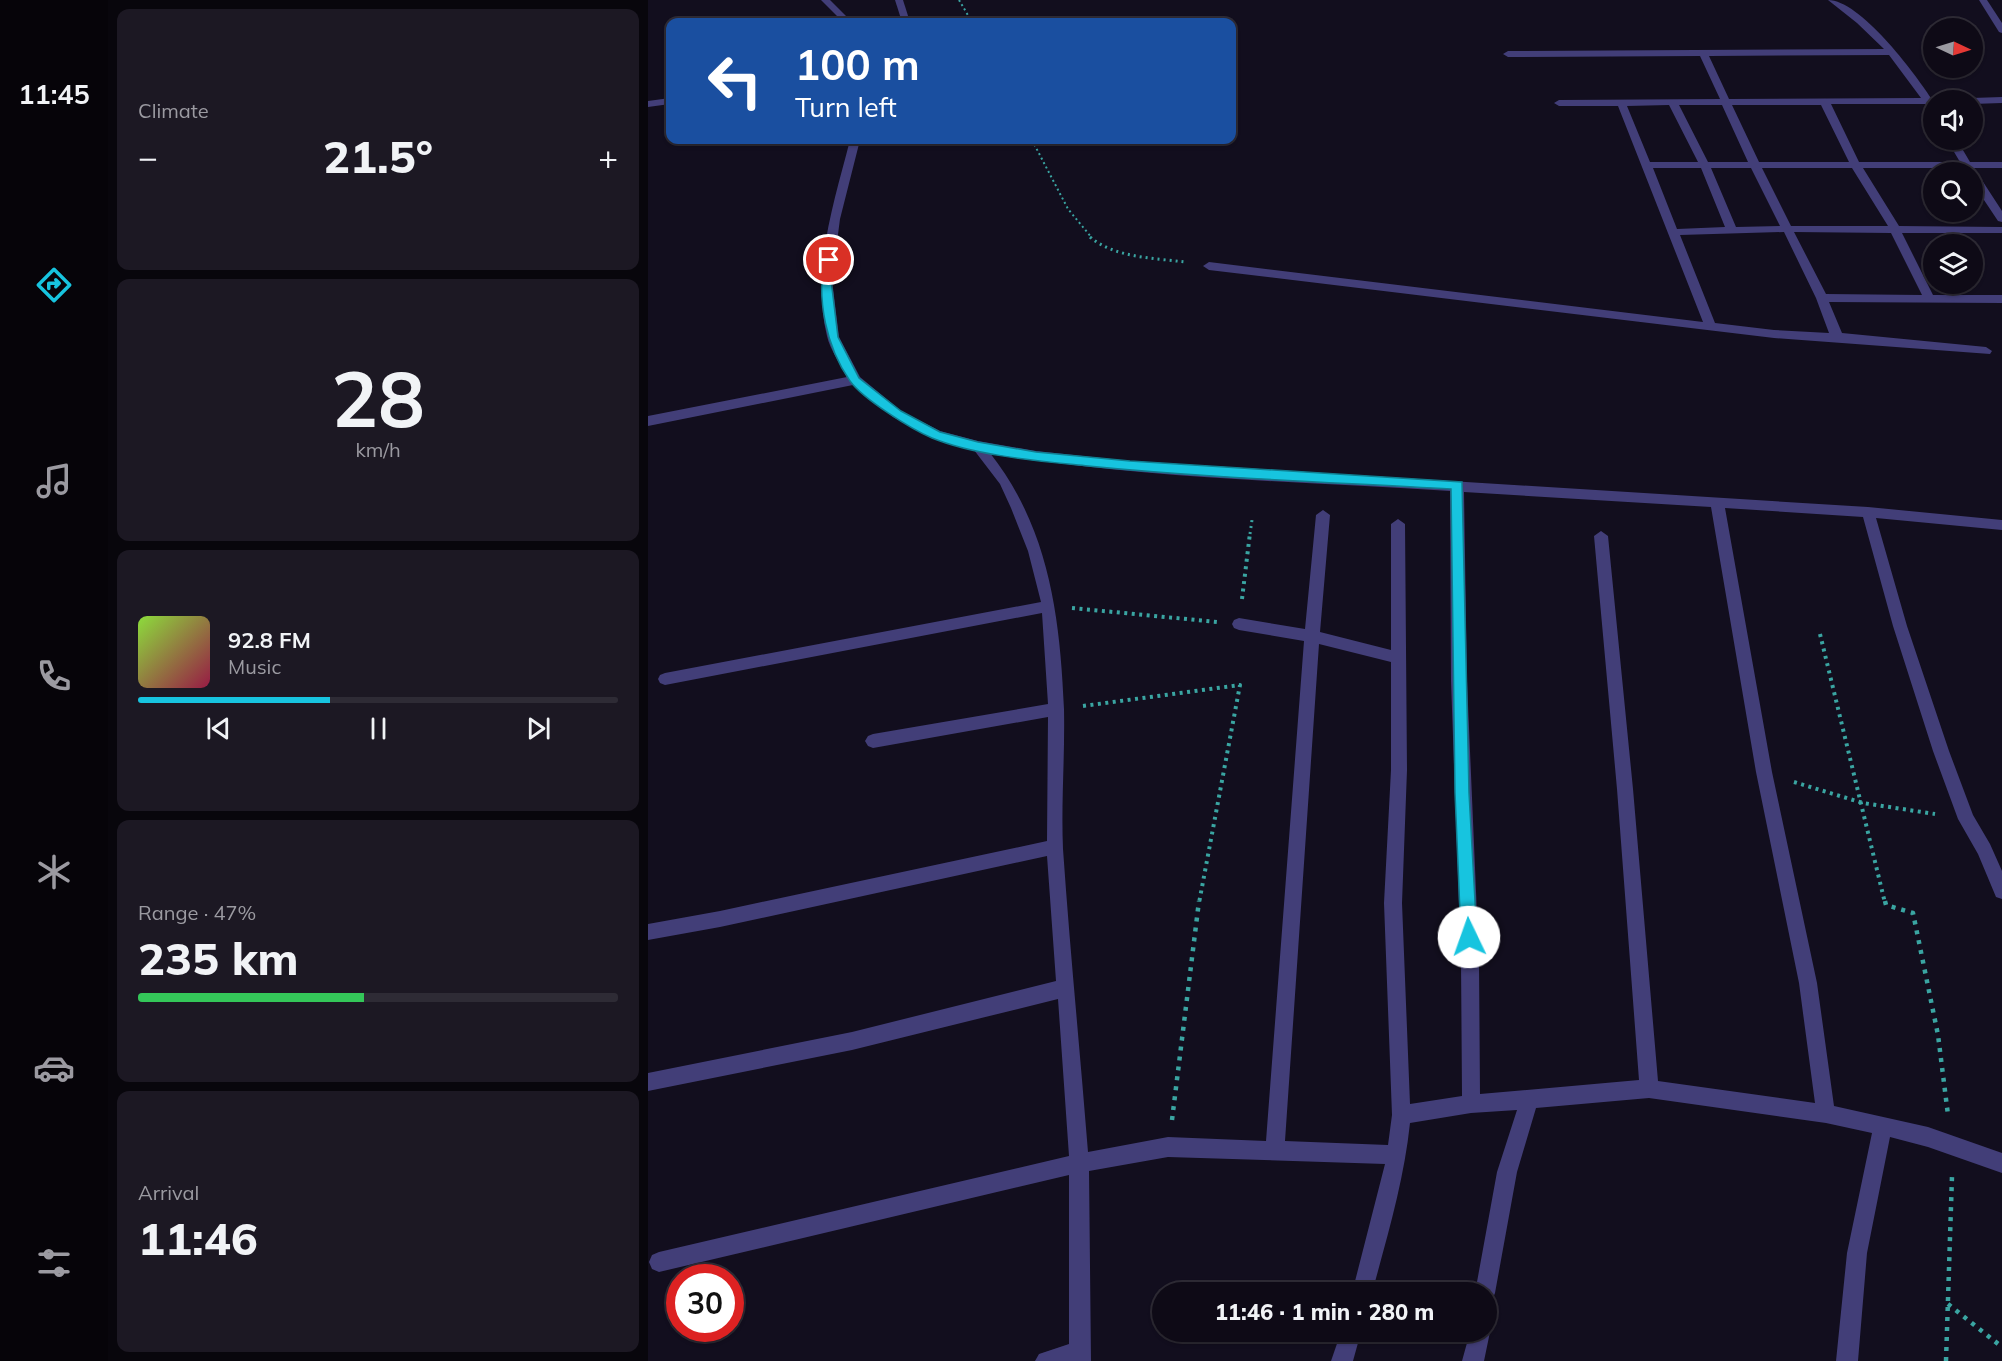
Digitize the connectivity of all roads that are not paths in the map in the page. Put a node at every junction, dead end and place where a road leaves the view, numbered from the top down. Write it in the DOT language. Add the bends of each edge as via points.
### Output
graph roads {
  1 [pos="825,0"];
  2 [pos="898,0"];
  3 [pos="1983,0"];
  4 [pos="1839,1"];
  5 [pos="844,18"];
  6 [pos="905,18"];
  7 [pos="2002,30"];
  8 [pos="1890,52"];
  9 [pos="1703,53"];
  10 [pos="1508,54"];
  11 [pos="1923,93"];
  12 [pos="1724,100"];
  13 [pos="1824,100"];
  14 [pos="1983,100"];
  15 [pos="2002,100"];
  16 [pos="666,102"];
  17 [pos="1621,102"];
  18 [pos="1672,102"];
  19 [pos="1559,103"];
  20 [pos="648,104"];
  21 [pos="1923,104"];
  22 [pos="855,144"];
  23 [pos="1855,164"];
  24 [pos="1646,165"];
  25 [pos="1755,165"];
  26 [pos="2002,165"];
  27 [pos="1706,166"];
  28 [pos="1923,168"];
  29 [pos="1983,168"];
  30 [pos="1983,190"];
  31 [pos="2002,219"];
  32 [pos="1787,229"];
  33 [pos="1895,229"];
  34 [pos="2002,230"];
  35 [pos="1673,232"];
  36 [pos="1732,232"];
  37 [pos="1209,266"];
  38 [pos="1822,298"];
  39 [pos="1929,298"];
  40 [pos="2002,299"];
  41 [pos="1711,327"];
  42 [pos="1837,337"];
  43 [pos="1986,351"];
  44 [pos="855,380"];
  45 [pos="648,421"];
  46 [pos="978,446"];
  47 [pos="1457,485"];
  48 [pos="1717,502"];
  49 [pos="1868,512"];
  50 [pos="1323,515"];
  51 [pos="1398,524"];
  52 [pos="2002,525"];
  53 [pos="1601,536"];
  54 [pos="1049,606"];
  55 [pos="1239,624"];
  56 [pos="1312,636"];
  57 [pos="1398,658"];
  58 [pos="665,679"];
  59 [pos="1056,709"];
  60 [pos="873,741"];
  61 [pos="1055,847"];
  62 [pos="1984,849"];
  63 [pos="2002,853"];
  64 [pos="2002,891"];
  65 [pos="648,932"];
  66 [pos="1066,988"];
  67 [pos="648,1082"];
  68 [pos="1648,1089"];
  69 [pos="1529,1100"];
  70 [pos="1471,1104"];
  71 [pos="1826,1114"];
  72 [pos="1401,1115"];
  73 [pos="1883,1125"];
  74 [pos="1275,1152"];
  75 [pos="1397,1155"];
  76 [pos="2002,1163"];
  77 [pos="1079,1164"];
  78 [pos="659,1262"];
  79 [pos="1365,1282"];
  80 [pos="1487,1282"];
  81 [pos="1348,1342"];
  82 [pos="1478,1342"];
  83 [pos="1080,1356"];
  84 [pos="1046,1361"];
  85 [pos="1342,1361"];
  86 [pos="1473,1361"];
  87 [pos="1847,1361"];
  1 -- 5 [label="street"];
  2 -- 6 [label="street"];
  3 -- 7 [label="street"];
  4 -- 8 [label="street"];
  8 -- 9 [label="street"];
  8 -- 11 [label="street"];
  9 -- 10 [label="street"];
  9 -- 12 [label="street"];
  12 -- 13 [label="street"];
  12 -- 18 [label="street"];
  12 -- 25 [label="street"];
  13 -- 21 [label="street"];
  13 -- 23 [label="street"];
  14 -- 15 [label="street"];
  16 -- 20 [label="street"];
  17 -- 18 [label="street"];
  17 -- 19 [label="street"];
  17 -- 24 [label="street"];
  18 -- 27 [label="street"];
  22 -- 44 [label="street" via="835,219 826,280 833,337"];
  23 -- 25 [label="street"];
  23 -- 28 [label="street"];
  23 -- 33 [label="street"];
  24 -- 27 [label="street"];
  24 -- 35 [label="street"];
  25 -- 27 [label="street"];
  25 -- 32 [label="street"];
  26 -- 29 [label="street"];
  27 -- 36 [label="street"];
  30 -- 31 [label="street"];
  32 -- 33 [label="street"];
  32 -- 36 [label="street"];
  32 -- 38 [label="street"];
  33 -- 34 [label="street"];
  33 -- 39 [label="street"];
  35 -- 36 [label="street"];
  35 -- 41 [label="street"];
  37 -- 41 [label="street"];
  38 -- 39 [label="street"];
  38 -- 42 [label="street"];
  39 -- 40 [label="street"];
  41 -- 42 [label="street"];
  42 -- 43 [label="street"];
  44 -- 45 [label="street"];
  44 -- 46 [label="street" via="897,414 936,435"];
  46 -- 47 [label="street" via="1130,466"];
  46 -- 54 [label="street" via="1005,481 1018,508 1035,551"];
  47 -- 48 [label="street"];
  47 -- 70 [label="street"];
  48 -- 49 [label="street"];
  48 -- 71 [label="street" via="1764,772 1808,983"];
  49 -- 52 [label="street"];
  49 -- 62 [label="street" via="1941,751 1966,819"];
  50 -- 56 [label="street"];
  51 -- 57 [label="street"];
  53 -- 68 [label="street"];
  54 -- 58 [label="street"];
  54 -- 59 [label="street"];
  55 -- 56 [label="street"];
  56 -- 57 [label="street"];
  56 -- 74 [label="street"];
  57 -- 72 [label="street" via="1399,770 1393,903"];
  59 -- 60 [label="street"];
  59 -- 61 [label="street"];
  61 -- 65 [label="street"];
  61 -- 66 [label="street"];
  62 -- 63 [label="street"];
  62 -- 64 [label="street"];
  66 -- 67 [label="street" via="852,1041"];
  66 -- 77 [label="street"];
  68 -- 69 [label="street"];
  68 -- 71 [label="street"];
  69 -- 70 [label="street"];
  69 -- 80 [label="street" via="1507,1172"];
  70 -- 72 [label="street"];
  71 -- 73 [label="street"];
  72 -- 75 [label="street"];
  73 -- 76 [label="street"];
  73 -- 87 [label="street" via="1857,1253"];
  74 -- 75 [label="street"];
  74 -- 77 [label="street" via="1168,1147"];
  75 -- 79 [label="street"];
  77 -- 78 [label="street"];
  77 -- 83 [label="street"];
  81 -- 85 [label="street"];
  82 -- 86 [label="street"];
  83 -- 84 [label="street"];
}
